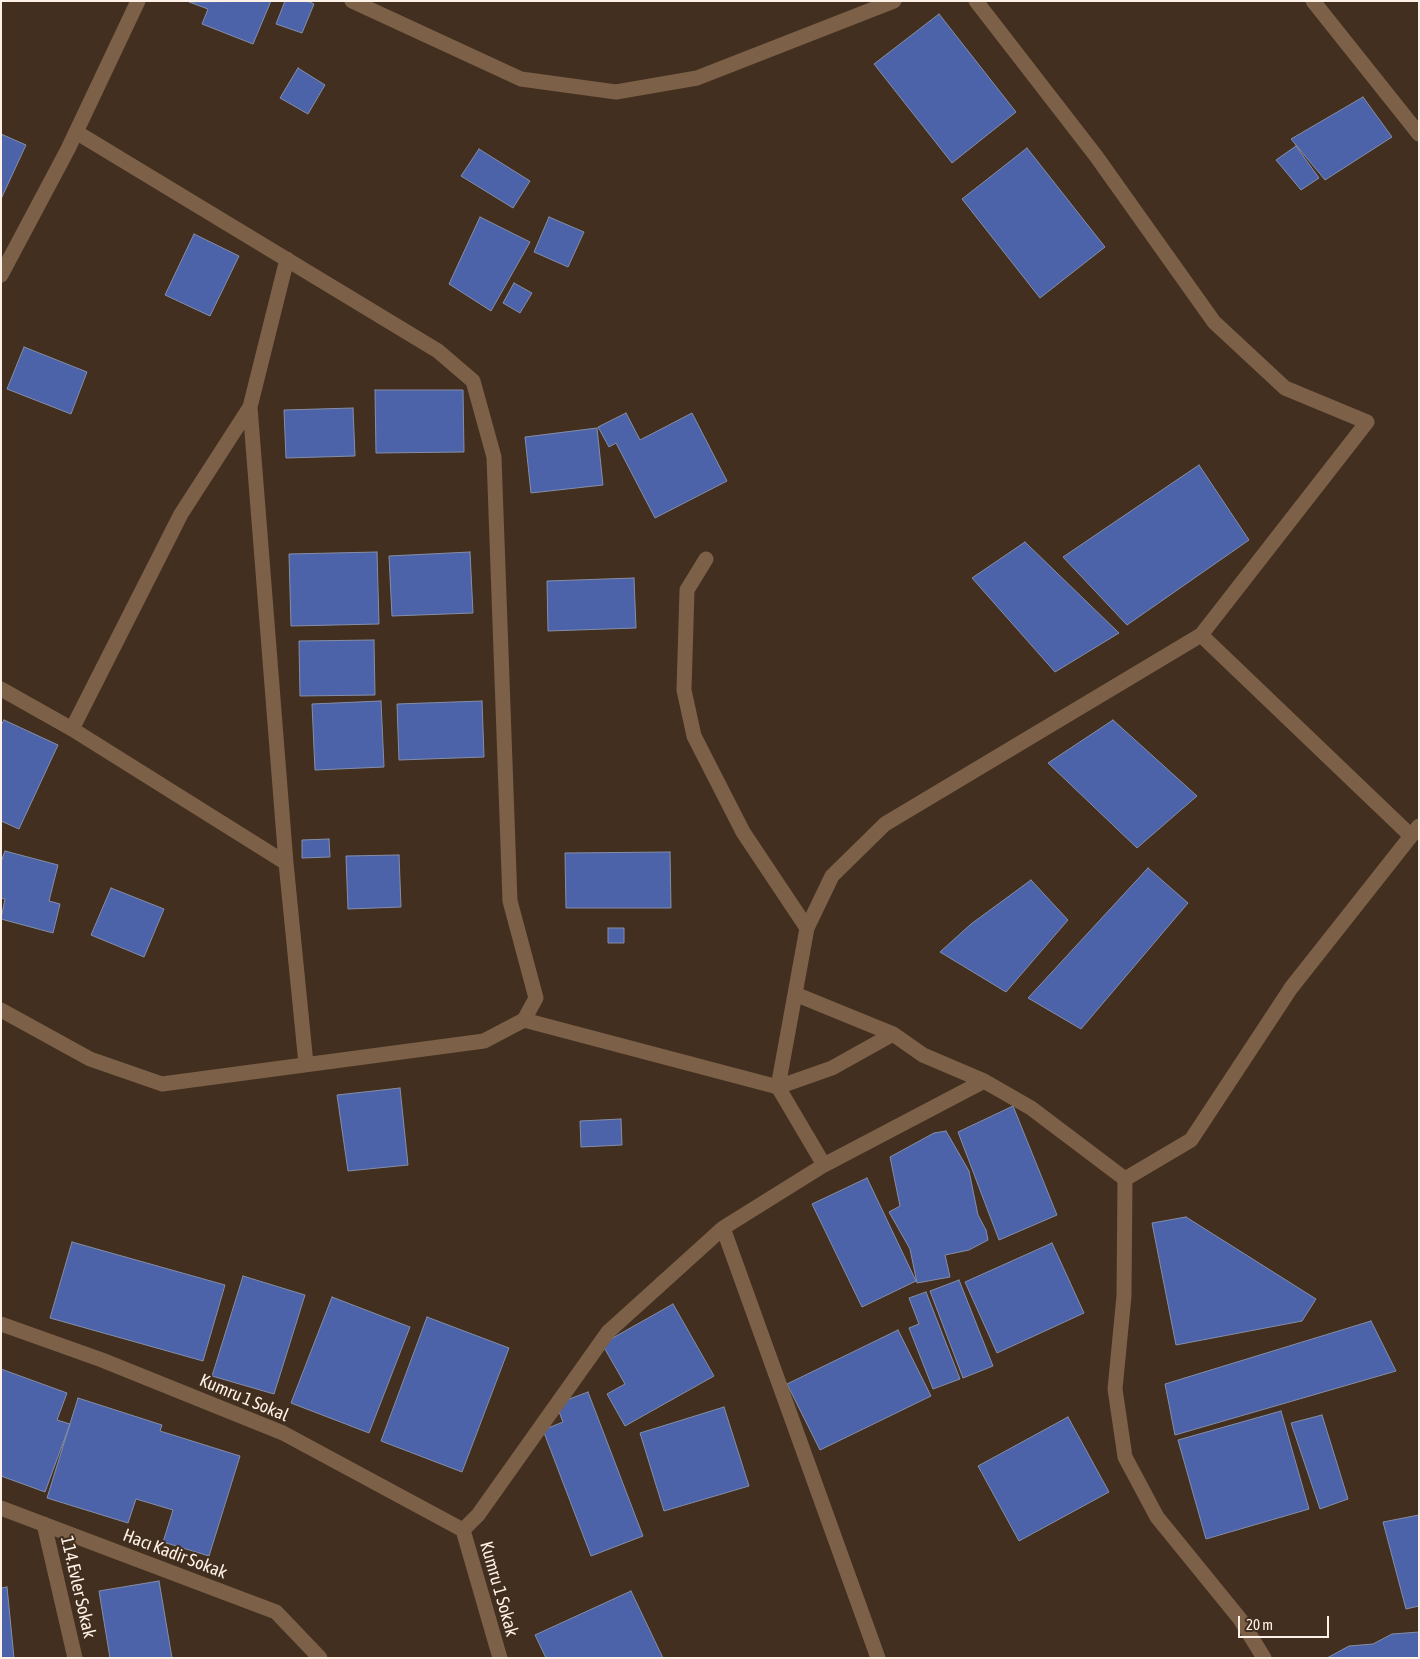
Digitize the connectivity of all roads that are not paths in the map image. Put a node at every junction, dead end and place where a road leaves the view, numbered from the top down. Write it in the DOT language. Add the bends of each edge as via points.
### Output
graph roads {
  1 [pos="138,1"];
  2 [pos="352,1"];
  3 [pos="894,1"];
  4 [pos="976,1"];
  5 [pos="1313,1"];
  6 [pos="76,132"];
  7 [pos="1419,134"];
  8 [pos="287,259"];
  9 [pos="1,275"];
  10 [pos="250,407"];
  11 [pos="706,559"];
  12 [pos="1201,635"];
  13 [pos="1,689"];
  14 [pos="72,729"];
  15 [pos="1414,830"];
  16 [pos="286,863"];
  17 [pos="808,928"];
  18 [pos="795,994"];
  19 [pos="1,1010"];
  20 [pos="524,1020"];
  21 [pos="892,1034"];
  22 [pos="306,1064"];
  23 [pos="984,1081"];
  24 [pos="778,1087"];
  25 [pos="824,1164"];
  26 [pos="1125,1179"];
  27 [pos="723,1228"];
  28 [pos="1,1324"];
  29 [pos="1,1508"];
  30 [pos="44,1524"];
  31 [pos="463,1530"];
  32 [pos="75,1658"];
  33 [pos="320,1658"];
  34 [pos="500,1658"];
  35 [pos="878,1658"];
  36 [pos="1264,1658"];
  1 -- 6 [label="street"];
  2 -- 3 [label="street" via="521,80 616,92 697,78"];
  4 -- 12 [label="street" via="1096,156 1214,322 1285,388 1367,422"];
  5 -- 7 [label="street"];
  6 -- 8 [label="street"];
  6 -- 9 [label="street"];
  8 -- 10 [label="street"];
  8 -- 20 [label="street" via="438,351 473,381 494,457 510,901 536,998"];
  10 -- 14 [label="street" via="181,514"];
  10 -- 16 [label="street"];
  11 -- 17 [label="street" via="687,590 684,690 694,736 743,832"];
  12 -- 15 [label="street"];
  12 -- 17 [label="street" via="885,824 832,876"];
  13 -- 14 [label="street"];
  14 -- 16 [label="street"];
  15 -- 26 [label="street" via="1291,988 1191,1140"];
  16 -- 22 [label="street"];
  17 -- 18 [label="street"];
  18 -- 21 [label="street"];
  18 -- 24 [label="street"];
  19 -- 22 [label="street" via="90,1059 162,1084"];
  20 -- 22 [label="street" via="484,1041"];
  20 -- 24 [label="street"];
  21 -- 23 [label="street" via="923,1056"];
  21 -- 24 [label="street" via="832,1068"];
  23 -- 25 [label="street"];
  23 -- 26 [label="street" via="1031,1108"];
  24 -- 25 [label="street"];
  25 -- 27 [label="street"];
  26 -- 36 [label="street" via="1124,1296 1115,1389 1125,1457 1157,1517 1240,1619"];
  27 -- 31 [label="street" via="608,1332 478,1515"];
  27 -- 35 [label="street"];
  28 -- 31 [label="street, Kumru 1 Sokal" via="102,1360 283,1433"];
  29 -- 30 [label="street, Hacı Kadir Sokak"];
  30 -- 32 [label="street, 114.Evler Sokak"];
  30 -- 33 [label="street, Hacı Kadir Sokak" via="276,1612"];
  31 -- 34 [label="street, Kumru 1 Sokak"];
}
